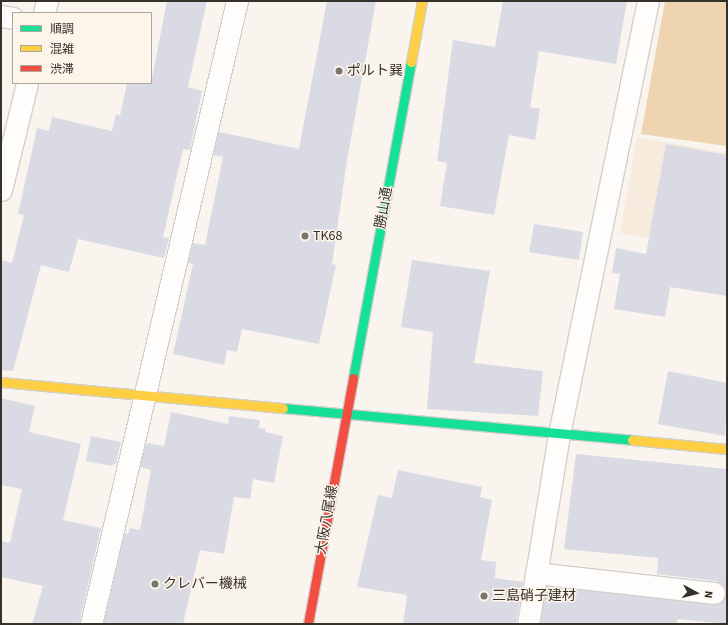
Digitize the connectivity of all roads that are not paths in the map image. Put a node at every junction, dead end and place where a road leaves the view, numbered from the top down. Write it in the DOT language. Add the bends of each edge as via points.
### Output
graph roads {
  1 [pos="47,1"];
  2 [pos="237,1"];
  3 [pos="422,1"];
  4 [pos="648,1"];
  5 [pos="44,12"];
  6 [pos="1,16"];
  7 [pos="12,18"];
  8 [pos="27,84"];
  9 [pos="1,190"];
  10 [pos="1,382"];
  11 [pos="143,395"];
  12 [pos="346,415"];
  13 [pos="558,434"];
  14 [pos="727,448"];
  15 [pos="536,573"];
  16 [pos="714,593"];
  17 [pos="91,624"];
  18 [pos="308,624"];
  19 [pos="528,624"];
  1 -- 5 [label="street"];
  2 -- 11 [label="street"];
  3 -- 12 [label="street, 勝山通"];
  4 -- 13 [label="street"];
  6 -- 7 [label="street"];
  8 -- 9 [label="street"];
  10 -- 11 [label="street"];
  11 -- 12 [label="street" via="264,404"];
  11 -- 17 [label="street"];
  12 -- 13 [label="street"];
  12 -- 18 [label="street, 大阪八尾線"];
  13 -- 14 [label="street"];
  13 -- 15 [label="street"];
  15 -- 16 [label="street"];
  15 -- 19 [label="street"];
}
